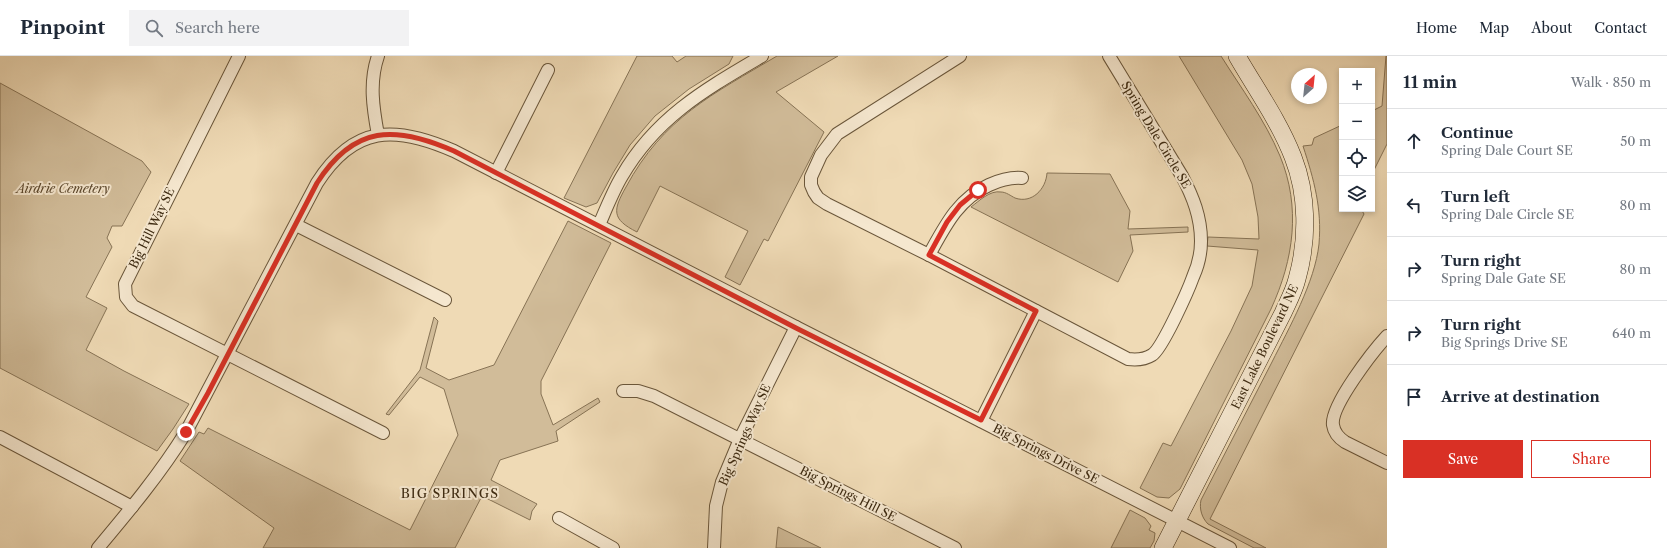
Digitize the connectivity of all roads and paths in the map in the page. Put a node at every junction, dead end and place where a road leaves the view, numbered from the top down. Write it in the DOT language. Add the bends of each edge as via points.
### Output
graph roads {
  1 [pos="239,56"];
  2 [pos="378,56"];
  3 [pos="960,56"];
  4 [pos="1109,56"];
  5 [pos="1237,56"];
  6 [pos="757,57"];
  7 [pos="548,70"];
  8 [pos="378,134"];
  9 [pos="496,172"];
  10 [pos="1022,178"];
  11 [pos="296,225"];
  12 [pos="599,226"];
  13 [pos="929,255"];
  14 [pos="446,300"];
  15 [pos="1036,311"];
  16 [pos="796,328"];
  17 [pos="1387,336"];
  18 [pos="228,354"];
  19 [pos="623,391"];
  20 [pos="981,420"];
  21 [pos="383,433"];
  22 [pos="0,437"];
  23 [pos="740,439"];
  24 [pos="1387,463"];
  25 [pos="132,508"];
  26 [pos="559,518"];
  27 [pos="1177,521"];
  28 [pos="98,548"];
  29 [pos="612,548"];
  30 [pos="714,548"];
  31 [pos="955,548"];
  32 [pos="1163,548"];
  33 [pos="1230,548"];
  1 -- 18 [label="street, Big Hill Way SE" via="125,284 126,297 133,306"];
  2 -- 8 [label="street" via="374,75 373,108"];
  3 -- 13 [label="street, Spring Dale Circle SE" via="836,134 811,176 814,192 823,201"];
  4 -- 15 [label="street, Spring Dale Circle SE" via="1192,196 1200,233 1199,258 1162,345 1153,355 1146,358 1128,359"];
  5 -- 27 [label="main road, East Lake Boulevard NE" via="1294,158 1302,187 1305,219 1303,254 1297,281 1283,313"];
  6 -- 12 [label="street" via="692,99 664,122 622,176"];
  7 -- 9 [label="street"];
  8 -- 9 [label="street, Big Springs Drive SE" via="398,134 430,140"];
  8 -- 11 [label="street, Big Springs Drive SE" via="357,142 328,166"];
  9 -- 12 [label="street, Big Springs Drive SE"];
  10 -- 13 [label="street" via="1010,177 978,190 960,205 947,222"];
  11 -- 14 [label="street"];
  11 -- 18 [label="street, Big Springs Drive SE"];
  12 -- 16 [label="street, Big Springs Drive SE"];
  13 -- 15 [label="street, Spring Dale Circle SE"];
  15 -- 20 [label="street"];
  16 -- 20 [label="street, Big Springs Drive SE"];
  16 -- 23 [label="street, Big Springs Way SE"];
  17 -- 24 [label="street" via="1377,346 1343,396 1334,415 1333,424 1339,438"];
  18 -- 21 [label="street, Big Hill Way SE"];
  18 -- 25 [label="street, Big Springs Drive SE" via="172,456"];
  19 -- 23 [label="street, Big Springs Hill SE" via="638,391 654,396"];
  20 -- 27 [label="street, Big Springs Drive SE"];
  22 -- 25 [label="street"];
  23 -- 30 [label="street, Big Springs Way SE" via="722,482 716,506"];
  23 -- 31 [label="street, Big Springs Hill SE"];
  25 -- 28 [label="street, Big Springs Drive SE"];
  26 -- 29 [label="street"];
  27 -- 32 [label="main road, East Lake Boulevard NE"];
  27 -- 33 [label="street, Big Springs Drive SE"];
}
